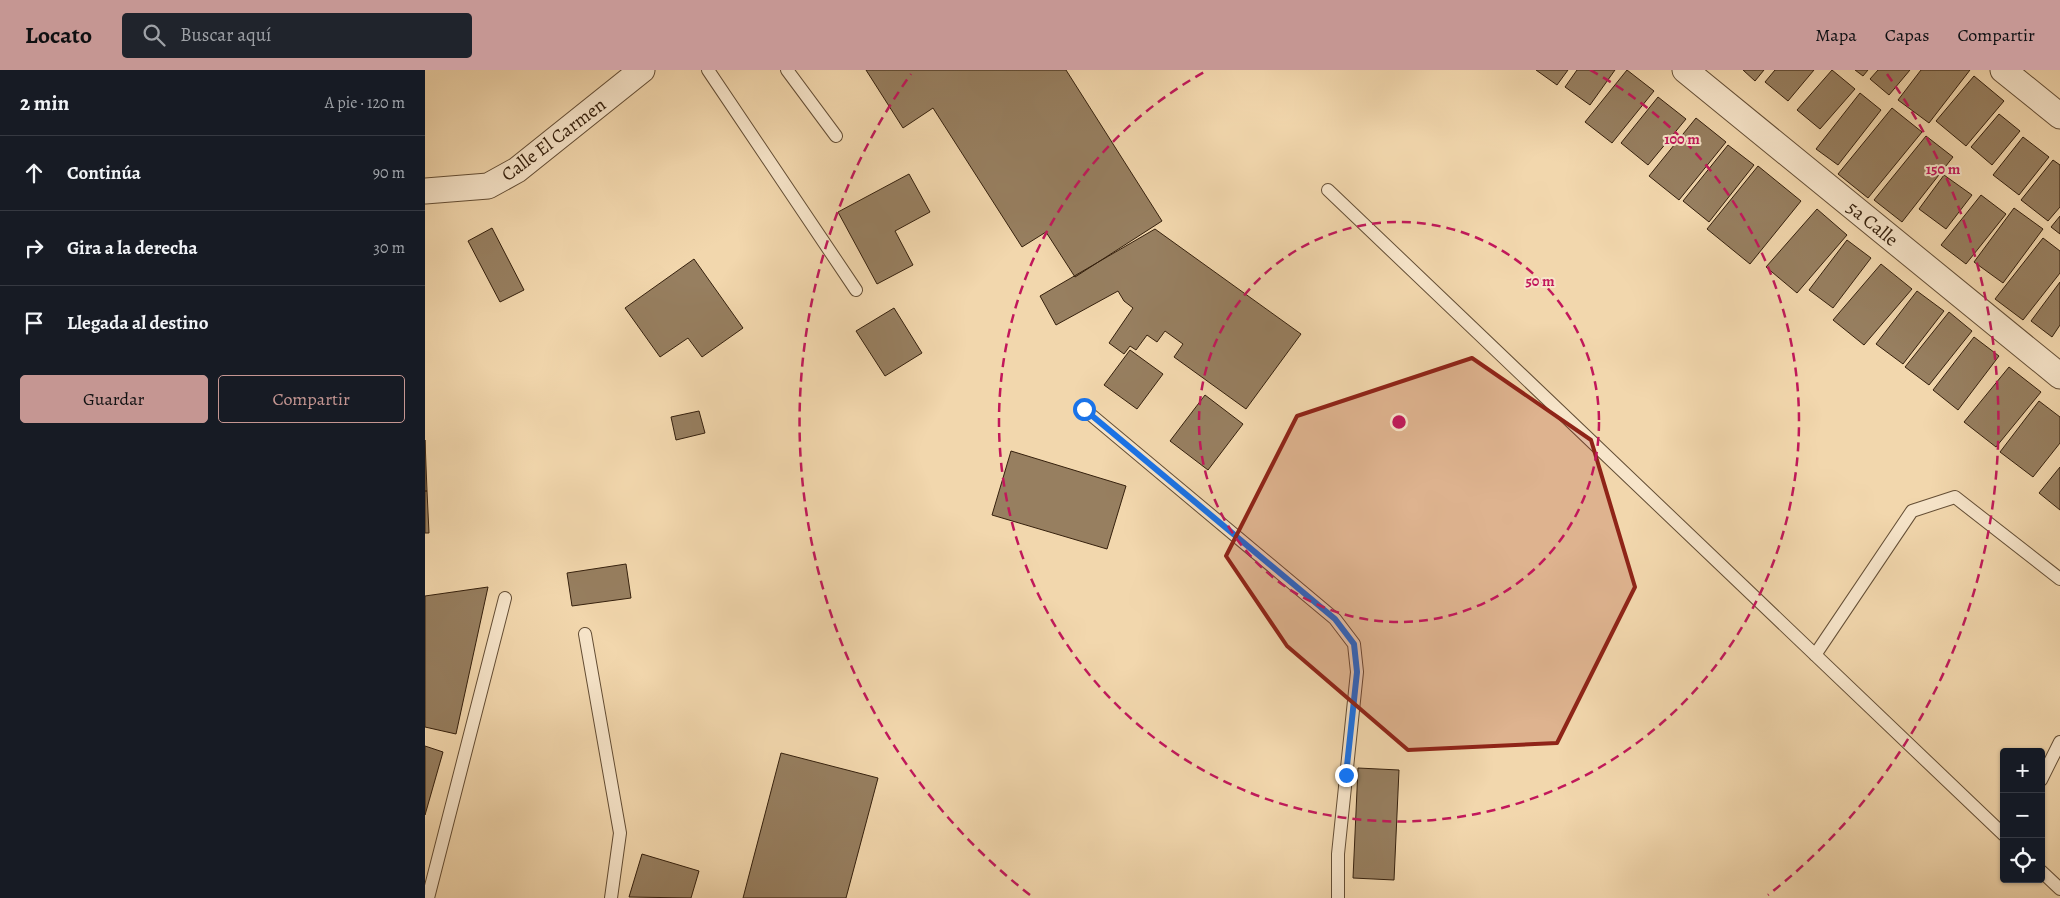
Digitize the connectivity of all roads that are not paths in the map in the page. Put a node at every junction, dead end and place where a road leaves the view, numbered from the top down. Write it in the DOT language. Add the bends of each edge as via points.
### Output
graph roads {
  1 [pos="708,70"];
  2 [pos="787,70"];
  3 [pos="1685,70"];
  4 [pos="2003,70"];
  5 [pos="635,72"];
  6 [pos="2060,116"];
  7 [pos="836,136"];
  8 [pos="1328,190"];
  9 [pos="425,191"];
  10 [pos="855,290"];
  11 [pos="2060,376"];
  12 [pos="1084,409"];
  13 [pos="2060,579"];
  14 [pos="505,598"];
  15 [pos="585,634"];
  16 [pos="1815,655"];
  17 [pos="2060,742"];
  18 [pos="2045,772"];
  19 [pos="2000,831"];
  20 [pos="2045,875"];
  21 [pos="2060,889"];
  22 [pos="427,898"];
  23 [pos="611,898"];
  24 [pos="1339,898"];
  1 -- 10 [label="lane"];
  2 -- 7 [label="lane"];
  3 -- 11 [label="street, 5a Calle"];
  4 -- 6 [label="street"];
  5 -- 9 [label="street, Calle El Carmen" via="517,170 488,186"];
  8 -- 16 [label="lane"];
  12 -- 24 [label="lane" via="1335,619 1354,644 1357,672 1338,854"];
  13 -- 16 [label="lane" via="1955,497 1912,510"];
  14 -- 22 [label="lane"];
  15 -- 23 [label="lane" via="620,833"];
  16 -- 19 [label="lane"];
  17 -- 18 [label="lane"];
  20 -- 21 [label="lane"];
}
